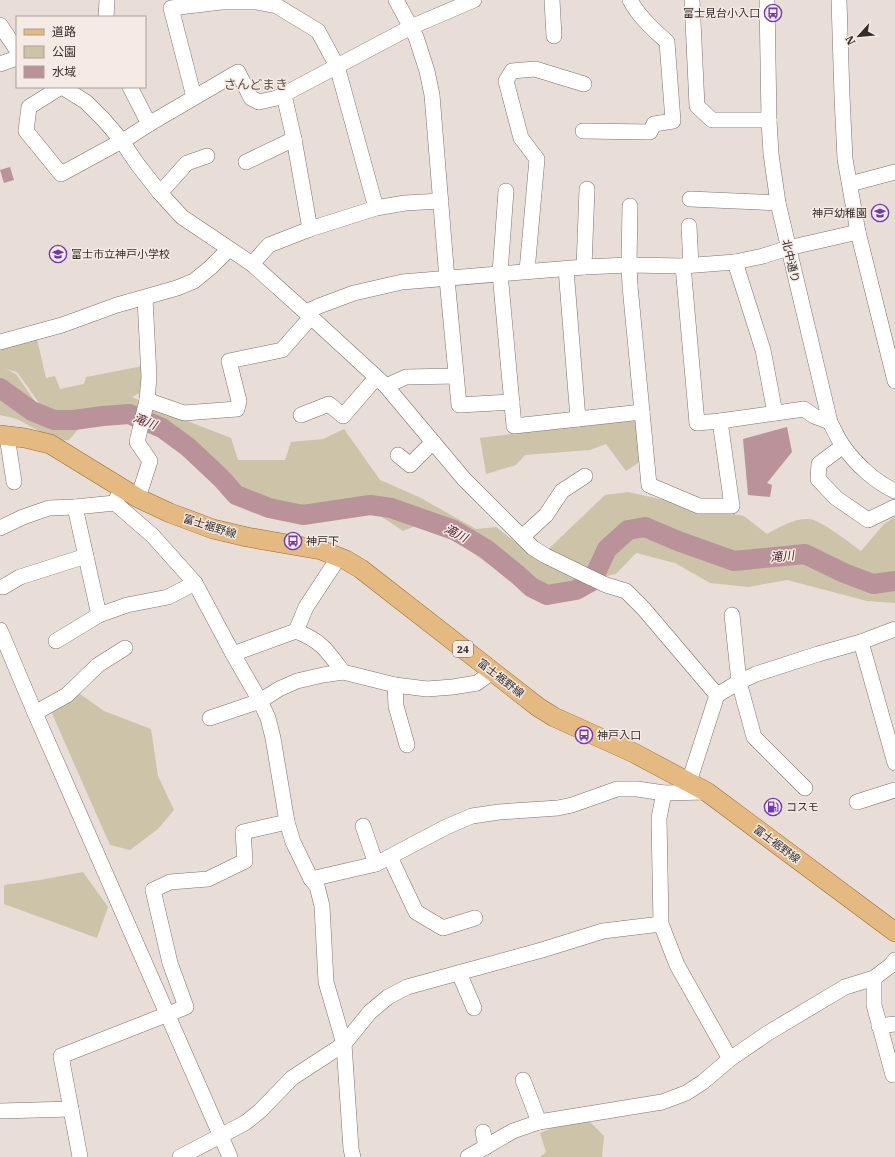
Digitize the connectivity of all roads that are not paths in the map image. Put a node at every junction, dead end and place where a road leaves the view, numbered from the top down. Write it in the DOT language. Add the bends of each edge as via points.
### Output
graph roads {
  1 [pos="106,0"];
  2 [pos="396,0"];
  3 [pos="474,0"];
  4 [pos="552,0"];
  5 [pos="630,0"];
  6 [pos="692,0"];
  7 [pos="767,0"];
  8 [pos="839,0"];
  9 [pos="459,3"];
  10 [pos="106,16"];
  11 [pos="0,25"];
  12 [pos="411,27"];
  13 [pos="554,36"];
  14 [pos="16,49"];
  15 [pos="16,58"];
  16 [pos="0,64"];
  17 [pos="337,66"];
  18 [pos="584,84"];
  19 [pos="60,88"];
  20 [pos="64,88"];
  21 [pos="130,88"];
  22 [pos="284,95"];
  23 [pos="194,97"];
  24 [pos="769,120"];
  25 [pos="148,124"];
  26 [pos="583,131"];
  27 [pos="294,139"];
  28 [pos="121,140"];
  29 [pos="207,156"];
  30 [pos="246,162"];
  31 [pos="895,172"];
  32 [pos="850,184"];
  33 [pos="587,189"];
  34 [pos="506,191"];
  35 [pos="160,192"];
  36 [pos="690,199"];
  37 [pos="441,201"];
  38 [pos="778,203"];
  39 [pos="630,206"];
  40 [pos="376,208"];
  41 [pos="689,226"];
  42 [pos="310,229"];
  43 [pos="858,232"];
  44 [pos="788,248"];
  45 [pos="229,249"];
  46 [pos="735,262"];
  47 [pos="252,264"];
  48 [pos="629,265"];
  49 [pos="687,266"];
  50 [pos="584,267"];
  51 [pos="566,269"];
  52 [pos="527,271"];
  53 [pos="500,274"];
  54 [pos="446,279"];
  55 [pos="145,298"];
  56 [pos="309,315"];
  57 [pos="0,342"];
  58 [pos="456,376"];
  59 [pos="895,381"];
  60 [pos="381,382"];
  61 [pos="147,400"];
  62 [pos="512,402"];
  63 [pos="642,412"];
  64 [pos="775,413"];
  65 [pos="301,415"];
  66 [pos="578,418"];
  67 [pos="720,421"];
  68 [pos="830,422"];
  69 [pos="3,435"];
  70 [pos="433,442"];
  71 [pos="843,446"];
  72 [pos="398,455"];
  73 [pos="585,476"];
  74 [pos="14,482"];
  75 [pos="895,491"];
  76 [pos="118,495"];
  77 [pos="138,498"];
  78 [pos="75,507"];
  79 [pos="895,507"];
  80 [pos="0,528"];
  81 [pos="522,537"];
  82 [pos="86,556"];
  83 [pos="339,557"];
  84 [pos="195,583"];
  85 [pos="3,588"];
  86 [pos="99,615"];
  87 [pos="732,615"];
  88 [pos="895,629"];
  89 [pos="0,630"];
  90 [pos="296,632"];
  91 [pos="56,641"];
  92 [pos="861,642"];
  93 [pos="125,648"];
  94 [pos="233,654"];
  95 [pos="343,672"];
  96 [pos="492,672"];
  97 [pos="739,682"];
  98 [pos="395,685"];
  99 [pos="717,695"];
  100 [pos="260,701"];
  101 [pos="35,713"];
  102 [pos="210,718"];
  103 [pos="407,745"];
  104 [pos="895,763"];
  105 [pos="689,782"];
  106 [pos="804,788"];
  107 [pos="895,790"];
  108 [pos="707,792"];
  109 [pos="664,793"];
  110 [pos="857,802"];
  111 [pos="287,822"];
  112 [pos="363,826"];
  113 [pos="390,857"];
  114 [pos="376,864"];
  115 [pos="311,879"];
  116 [pos="475,918"];
  117 [pos="661,924"];
  118 [pos="895,932"];
  119 [pos="895,960"];
  120 [pos="459,972"];
  121 [pos="874,978"];
  122 [pos="474,1008"];
  123 [pos="168,1015"];
  124 [pos="895,1024"];
  125 [pos="879,1026"];
  126 [pos="344,1044"];
  127 [pos="730,1058"];
  128 [pos="893,1075"];
  129 [pos="523,1080"];
  130 [pos="71,1109"];
  131 [pos="0,1111"];
  132 [pos="539,1122"];
  133 [pos="483,1132"];
  134 [pos="221,1136"];
  135 [pos="486,1147"];
  136 [pos="80,1157"];
  137 [pos="180,1157"];
  138 [pos="230,1157"];
  139 [pos="353,1157"];
  140 [pos="468,1157"];
  1 -- 10 [label="street"];
  2 -- 12 [label="street"];
  3 -- 9 [label="street"];
  4 -- 13 [label="street"];
  5 -- 26 [label="street" via="648,25 667,42 673,121 654,124 650,132"];
  6 -- 24 [label="street" via="697,106 712,120"];
  7 -- 24 [label="street, 北中通り"];
  8 -- 32 [label="street" via="845,151"];
  9 -- 12 [label="street"];
  11 -- 14 [label="street"];
  12 -- 17 [label="street"];
  12 -- 37 [label="street" via="427,71 432,95"];
  15 -- 16 [label="street"];
  17 -- 22 [label="street"];
  17 -- 23 [label="street" via="318,31 277,6 256,2 221,2 171,8"];
  17 -- 40 [label="street"];
  18 -- 52 [label="street" via="535,69 512,71 506,81 521,138 537,159"];
  19 -- 28 [label="street" via="29,107 26,131 61,174"];
  20 -- 28 [label="street" via="86,102"];
  21 -- 25 [label="street"];
  22 -- 23 [label="street" via="259,102 251,98 238,72"];
  22 -- 27 [label="street"];
  23 -- 25 [label="street"];
  24 -- 38 [label="street, 北中通り"];
  25 -- 28 [label="street"];
  27 -- 30 [label="street"];
  27 -- 42 [label="street"];
  28 -- 35 [label="street"];
  29 -- 35 [label="street" via="187,162"];
  31 -- 32 [label="street"];
  32 -- 43 [label="street"];
  33 -- 50 [label="street"];
  34 -- 53 [label="street"];
  35 -- 45 [label="street" via="182,217"];
  36 -- 38 [label="street"];
  37 -- 40 [label="street"];
  37 -- 54 [label="street"];
  38 -- 44 [label="street, 北中通り"];
  39 -- 48 [label="street"];
  40 -- 42 [label="street"];
  41 -- 49 [label="street"];
  42 -- 47 [label="street" via="269,245"];
  43 -- 44 [label="street"];
  43 -- 59 [label="street"];
  44 -- 46 [label="street"];
  44 -- 68 [label="street, 北中通り"];
  45 -- 47 [label="street"];
  45 -- 55 [label="street" via="194,281"];
  46 -- 49 [label="street"];
  46 -- 64 [label="street" via="763,350"];
  47 -- 56 [label="street"];
  48 -- 49 [label="street"];
  48 -- 50 [label="street"];
  48 -- 63 [label="street"];
  49 -- 67 [label="street" via="697,423"];
  50 -- 51 [label="street"];
  51 -- 52 [label="street"];
  51 -- 66 [label="street"];
  52 -- 53 [label="street"];
  53 -- 54 [label="street"];
  53 -- 62 [label="street"];
  54 -- 56 [label="street" via="402,282 354,293 319,306"];
  54 -- 58 [label="street"];
  55 -- 57 [label="street"];
  55 -- 61 [label="street" via="149,376"];
  56 -- 60 [label="street"];
  56 -- 61 [label="street" via="282,350 229,361 238,401 237,409 184,413"];
  58 -- 60 [label="street" via="406,377"];
  58 -- 62 [label="street" via="459,405"];
  60 -- 65 [label="street" via="343,416 329,404"];
  60 -- 70 [label="street"];
  61 -- 77 [label="street" via="137,442 150,461"];
  62 -- 66 [label="street" via="514,426"];
  63 -- 66 [label="street"];
  63 -- 67 [label="street" via="649,485 699,506 732,506"];
  64 -- 67 [label="street"];
  64 -- 68 [label="street" via="804,409"];
  68 -- 71 [label="street, 北中通り"];
  69 -- 74 [label="street"];
  69 -- 76 [label="main road, 富士裾野線 / 24" via="50,444"];
  70 -- 72 [label="street" via="410,465"];
  70 -- 81 [label="street" via="464,479"];
  71 -- 75 [label="street, 北中通り" via="872,476"];
  71 -- 79 [label="street" via="819,464 818,479 836,498 868,520"];
  73 -- 81 [label="street" via="562,491 546,515"];
  76 -- 77 [label="main road, 富士裾野線 / 24"];
  76 -- 78 [label="street"];
  76 -- 84 [label="street"];
  77 -- 83 [label="main road, 富士裾野線 / 24" via="213,529 321,550"];
  78 -- 80 [label="street" via="49,508"];
  78 -- 82 [label="street"];
  81 -- 99 [label="street" via="540,552 585,575 626,591"];
  82 -- 85 [label="street" via="20,577"];
  82 -- 86 [label="street"];
  83 -- 90 [label="street" via="306,607"];
  83 -- 96 [label="main road, 富士裾野線 / 24" via="361,569"];
  84 -- 86 [label="street" via="168,597 127,605"];
  84 -- 94 [label="street"];
  86 -- 91 [label="street"];
  87 -- 97 [label="street"];
  88 -- 92 [label="street"];
  89 -- 101 [label="street"];
  90 -- 94 [label="street"];
  90 -- 95 [label="street" via="324,646"];
  92 -- 97 [label="street" via="756,674"];
  92 -- 104 [label="street"];
  93 -- 101 [label="street" via="98,665 67,696"];
  94 -- 100 [label="street"];
  95 -- 98 [label="street"];
  95 -- 100 [label="street" via="297,681"];
  96 -- 98 [label="street" via="477,683 453,687 427,689"];
  96 -- 105 [label="main road, 富士裾野線 / 24" via="554,717 634,753"];
  97 -- 99 [label="street"];
  97 -- 106 [label="street" via="754,737"];
  98 -- 103 [label="street" via="396,706"];
  99 -- 105 [label="street"];
  100 -- 102 [label="street"];
  100 -- 111 [label="street" via="273,738"];
  101 -- 123 [label="street"];
  105 -- 108 [label="main road, 富士裾野線 / 24"];
  107 -- 110 [label="street"];
  108 -- 109 [label="street"];
  108 -- 118 [label="main road, 富士裾野線 / 24"];
  109 -- 113 [label="street" via="617,789 558,808 472,816"];
  109 -- 117 [label="street" via="659,818"];
  111 -- 115 [label="street" via="293,842"];
  111 -- 123 [label="street" via="243,832 246,861 208,878 170,882 153,890 170,963 186,1007"];
  112 -- 114 [label="street"];
  113 -- 114 [label="street"];
  113 -- 116 [label="street" via="416,912 443,928"];
  114 -- 115 [label="street"];
  115 -- 126 [label="street" via="317,886 322,906 326,982"];
  117 -- 120 [label="street" via="603,931"];
  117 -- 127 [label="street" via="677,965"];
  119 -- 121 [label="street"];
  120 -- 122 [label="street"];
  120 -- 126 [label="street" via="407,986 388,997 370,1012"];
  121 -- 125 [label="street" via="874,1006"];
  121 -- 127 [label="street" via="845,987"];
  123 -- 130 [label="street" via="61,1056"];
  123 -- 134 [label="street"];
  124 -- 125 [label="street"];
  125 -- 128 [label="street"];
  126 -- 134 [label="street" via="292,1078 245,1123"];
  126 -- 139 [label="street"];
  127 -- 132 [label="street" via="703,1082 686,1093 662,1102"];
  129 -- 132 [label="street"];
  130 -- 131 [label="street"];
  130 -- 136 [label="street"];
  132 -- 135 [label="street" via="513,1131"];
  133 -- 135 [label="street"];
  134 -- 137 [label="street"];
  134 -- 138 [label="street"];
  135 -- 140 [label="street"];
}
